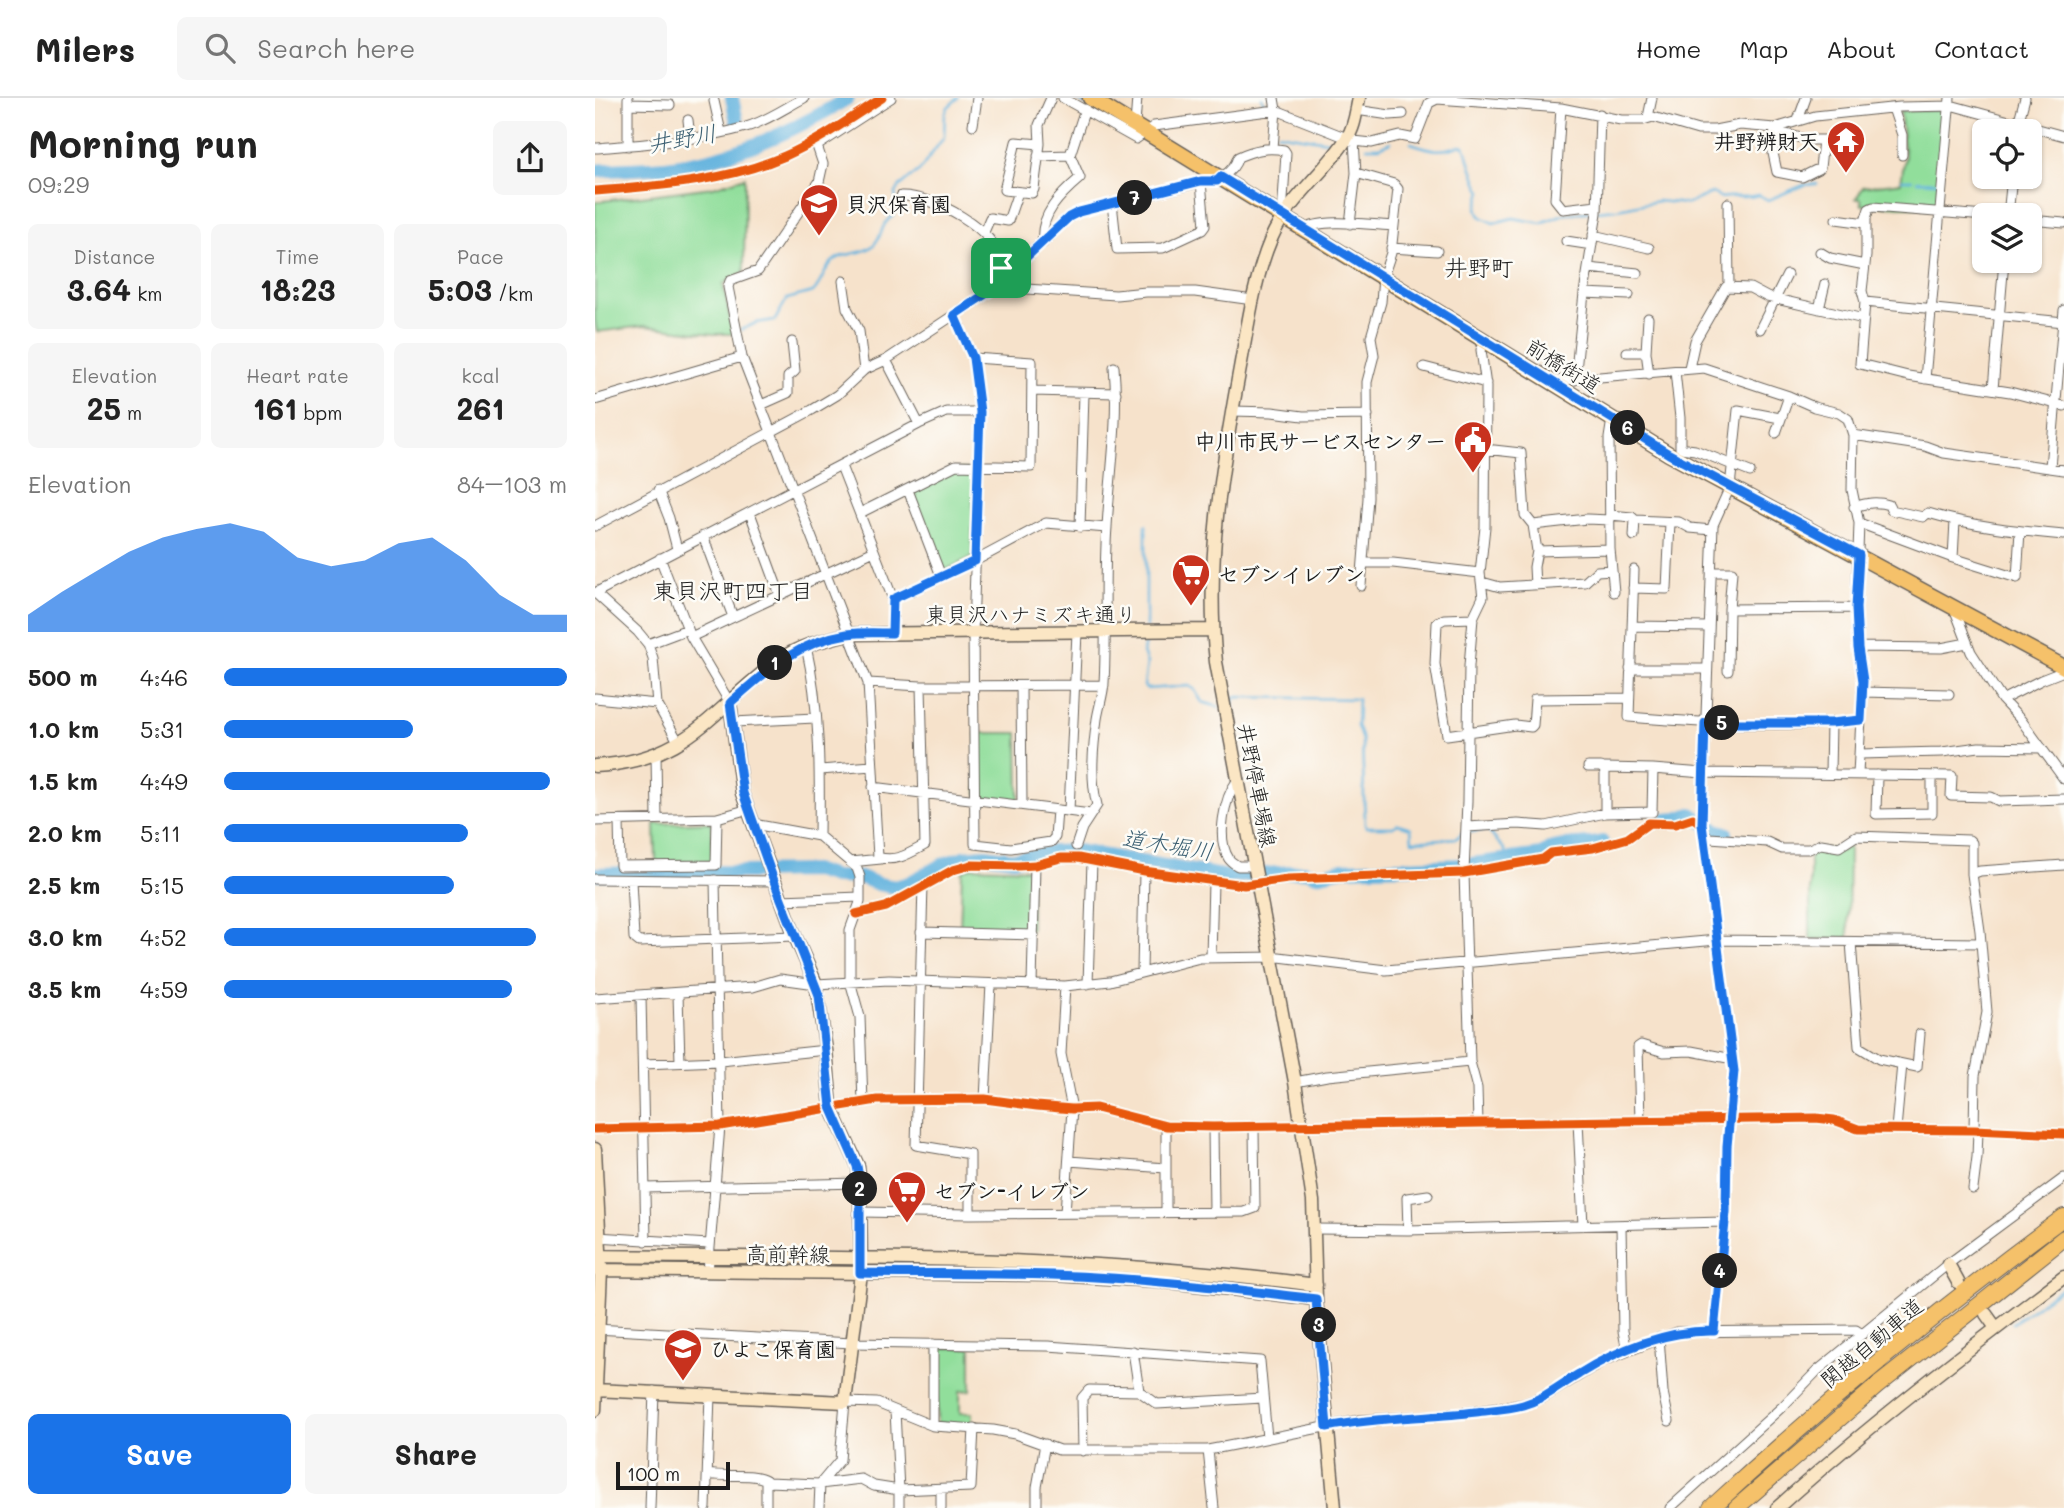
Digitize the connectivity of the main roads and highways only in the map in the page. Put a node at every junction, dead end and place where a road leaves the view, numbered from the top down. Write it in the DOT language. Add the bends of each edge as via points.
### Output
graph roads {
  1 [pos="1088,104"];
  2 [pos="2064,669"];
  3 [pos="2064,1217"];
  4 [pos="2064,1238"];
  5 [pos="1711,1508"];
  6 [pos="1736,1508"];
  1 -- 2 [label="main road, 前橋街道" via="1141,128 1612,419 1689,456 1730,487"];
  3 -- 5 [label="highway, 関越自動車道" via="1868,1371"];
  4 -- 6 [label="highway, 関越自動車道" via="1877,1386"];
}
